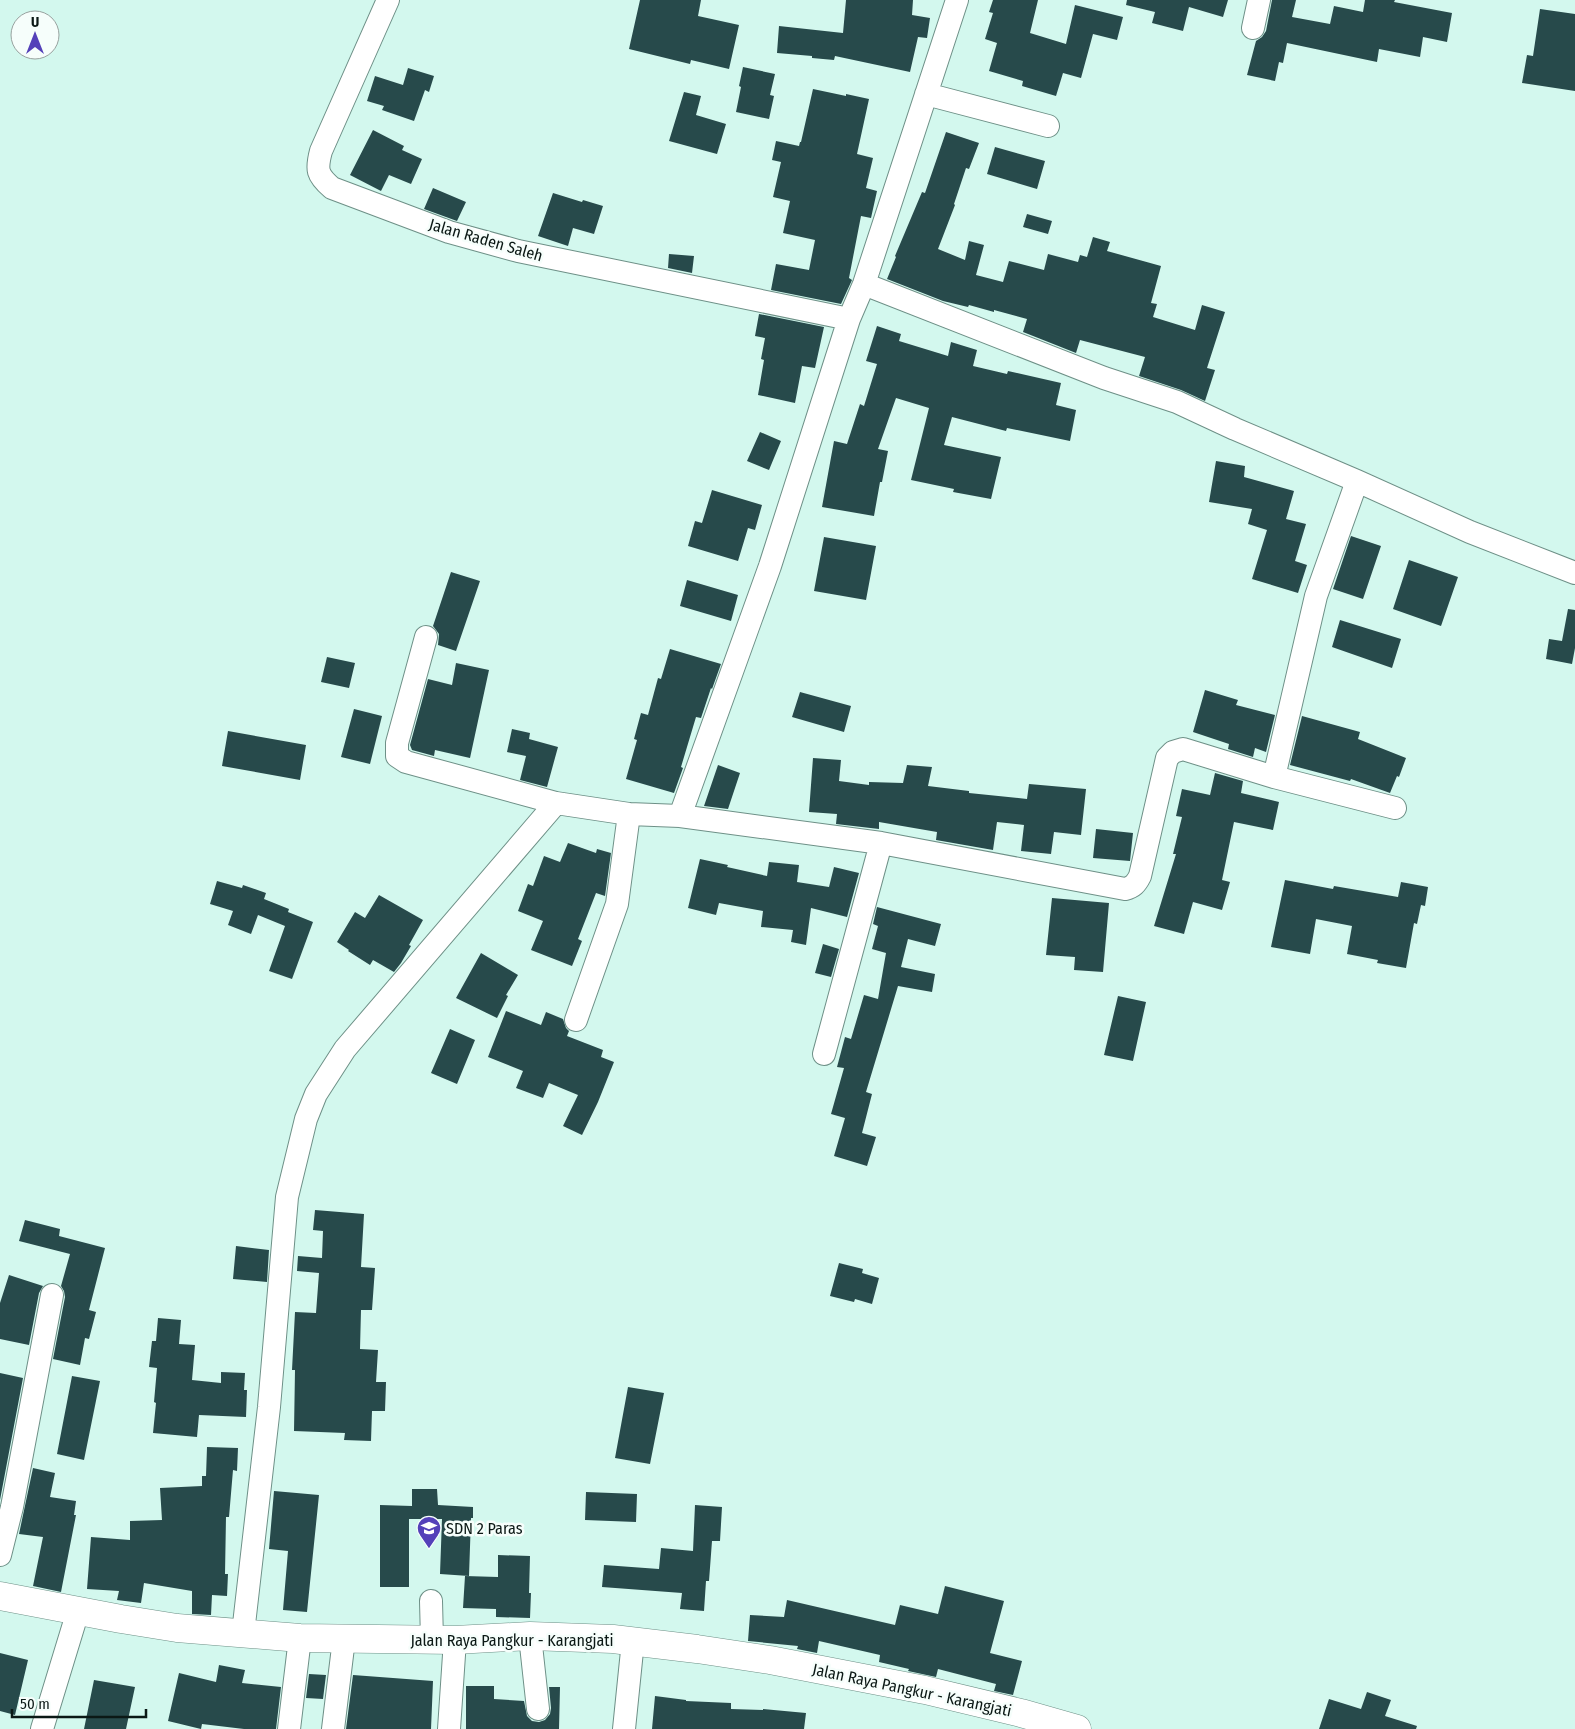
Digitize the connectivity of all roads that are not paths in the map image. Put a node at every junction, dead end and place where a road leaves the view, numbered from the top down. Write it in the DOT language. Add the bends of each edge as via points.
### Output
graph roads {
  1 [pos="388,0"];
  2 [pos="957,0"];
  3 [pos="1259,0"];
  4 [pos="1253,28"];
  5 [pos="926,94"];
  6 [pos="1048,126"];
  7 [pos="864,284"];
  8 [pos="849,319"];
  9 [pos="1357,481"];
  10 [pos="1575,573"];
  11 [pos="426,637"];
  12 [pos="1274,777"];
  13 [pos="556,804"];
  14 [pos="1394,808"];
  15 [pos="629,814"];
  16 [pos="680,816"];
  17 [pos="881,843"];
  18 [pos="576,1020"];
  19 [pos="824,1054"];
  20 [pos="52,1295"];
  21 [pos="0,1555"];
  22 [pos="0,1596"];
  23 [pos="431,1601"];
  24 [pos="78,1611"];
  25 [pos="243,1633"];
  26 [pos="530,1636"];
  27 [pos="300,1638"];
  28 [pos="344,1639"];
  29 [pos="443,1640"];
  30 [pos="633,1641"];
  31 [pos="538,1709"];
  32 [pos="42,1729"];
  33 [pos="289,1729"];
  34 [pos="333,1729"];
  35 [pos="449,1729"];
  36 [pos="624,1729"];
  37 [pos="1078,1729"];
  1 -- 8 [label="street, Jalan Raden Saleh" via="322,151 318,170 320,178 332,188 449,232 518,251"];
  2 -- 5 [label="street"];
  3 -- 4 [label="street"];
  5 -- 6 [label="street"];
  5 -- 7 [label="street"];
  7 -- 8 [label="street"];
  7 -- 9 [label="street" via="1104,378 1177,402"];
  8 -- 16 [label="street" via="770,566"];
  9 -- 10 [label="street" via="1470,532"];
  9 -- 12 [label="street" via="1316,596"];
  11 -- 13 [label="street" via="397,743 397,756 406,762"];
  12 -- 14 [label="street"];
  12 -- 17 [label="street" via="1183,749 1173,752 1167,758 1140,876 1137,883 1125,889"];
  13 -- 15 [label="street"];
  13 -- 25 [label="street" via="345,1049 316,1094 306,1119 287,1197"];
  15 -- 16 [label="street"];
  15 -- 18 [label="street" via="617,904"];
  16 -- 17 [label="street"];
  17 -- 19 [label="street"];
  20 -- 21 [label="street"];
  22 -- 24 [label="main road, Jalan Raya Pangkur - Karangjati"];
  23 -- 29 [label="street"];
  24 -- 25 [label="main road, Jalan Raya Pangkur - Karangjati" via="177,1628"];
  24 -- 32 [label="street"];
  25 -- 27 [label="main road, Jalan Raya Pangkur - Karangjati"];
  26 -- 29 [label="main road, Jalan Raya Pangkur - Karangjati"];
  26 -- 30 [label="main road, Jalan Raya Pangkur - Karangjati"];
  26 -- 31 [label="street"];
  27 -- 28 [label="main road, Jalan Raya Pangkur - Karangjati"];
  27 -- 33 [label="street"];
  28 -- 29 [label="main road, Jalan Raya Pangkur - Karangjati"];
  28 -- 34 [label="street"];
  29 -- 35 [label="street"];
  30 -- 36 [label="street"];
  30 -- 37 [label="main road, Jalan Raya Pangkur - Karangjati" via="770,1660 925,1690"];
}
